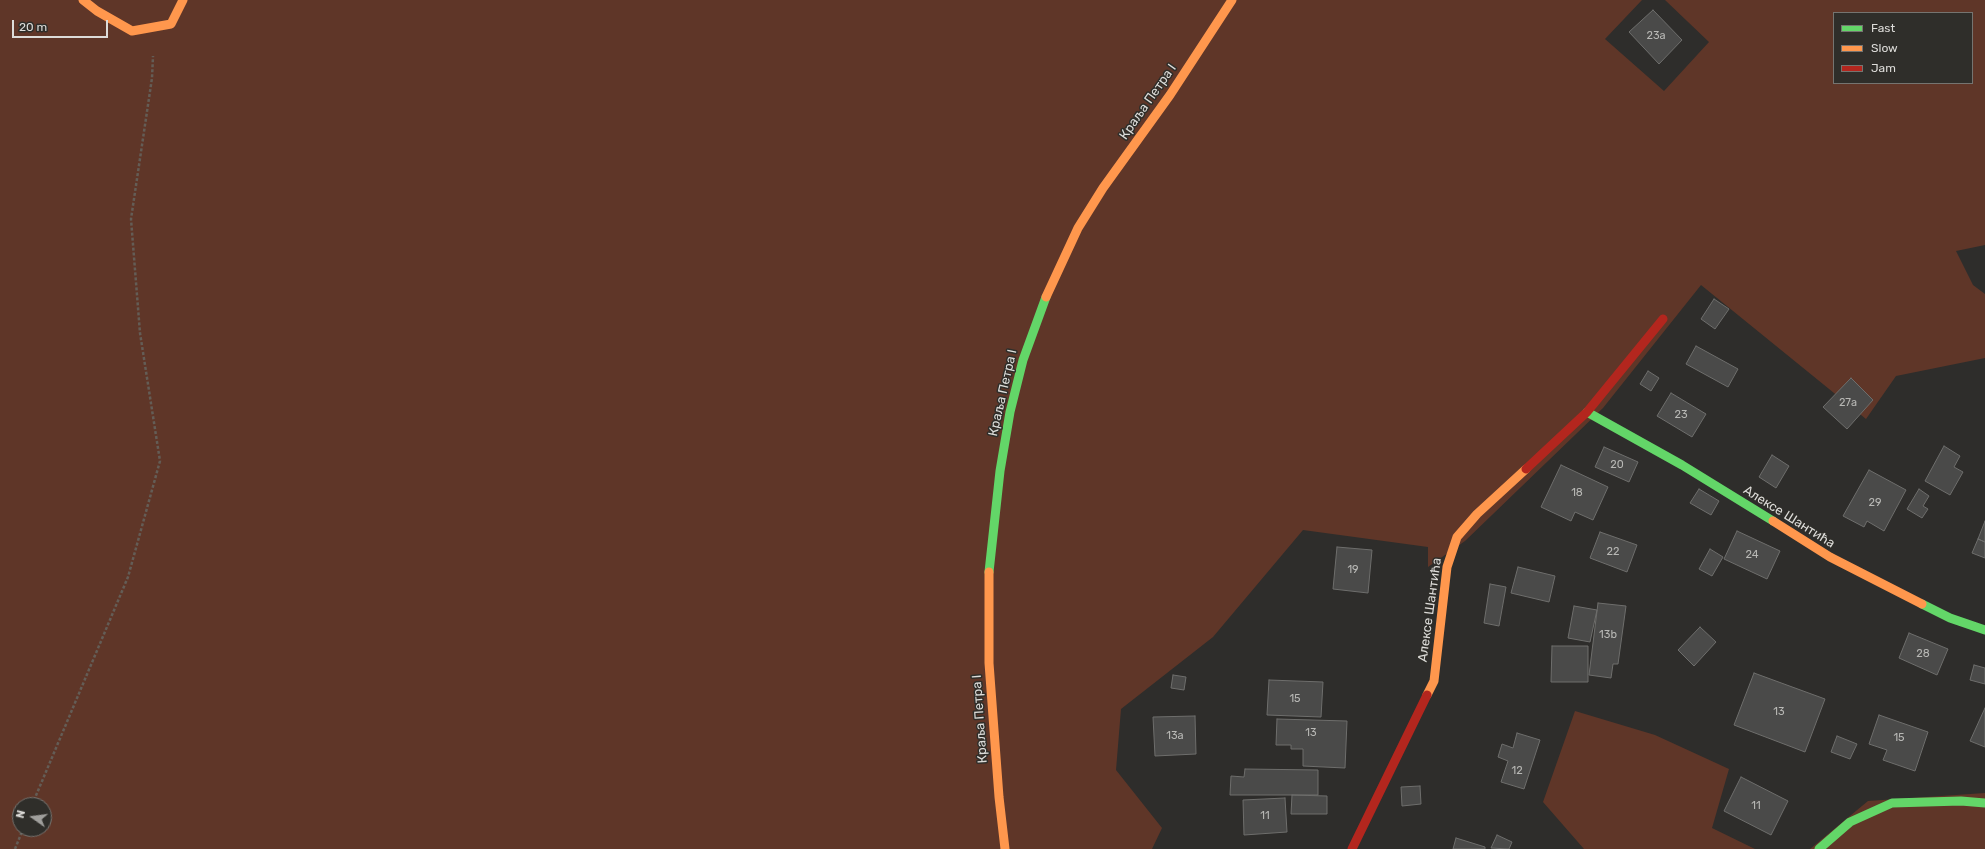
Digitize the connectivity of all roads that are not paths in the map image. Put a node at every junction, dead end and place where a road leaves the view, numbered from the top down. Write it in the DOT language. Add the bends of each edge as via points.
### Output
graph roads {
  1 [pos="83,0"];
  2 [pos="183,0"];
  3 [pos="1232,0"];
  4 [pos="1663,319"];
  5 [pos="1586,412"];
  6 [pos="1985,630"];
  7 [pos="1985,803"];
  8 [pos="1005,849"];
  9 [pos="1352,849"];
  10 [pos="1819,849"];
  1 -- 2 [label="street" via="132,31 172,24"];
  3 -- 8 [label="street, Краља Петра I" via="1078,228 1039,312 1023,360 1010,412 1000,471 989,575 989,663"];
  4 -- 5 [label="street, Алексе Шантића"];
  5 -- 6 [label="street, Алексе Шантића" via="1682,466 1830,557 1950,618"];
  5 -- 9 [label="street, Алексе Шантића" via="1477,514 1457,537 1447,567 1434,681"];
  7 -- 10 [label="street" via="1892,803 1850,822"];
}
